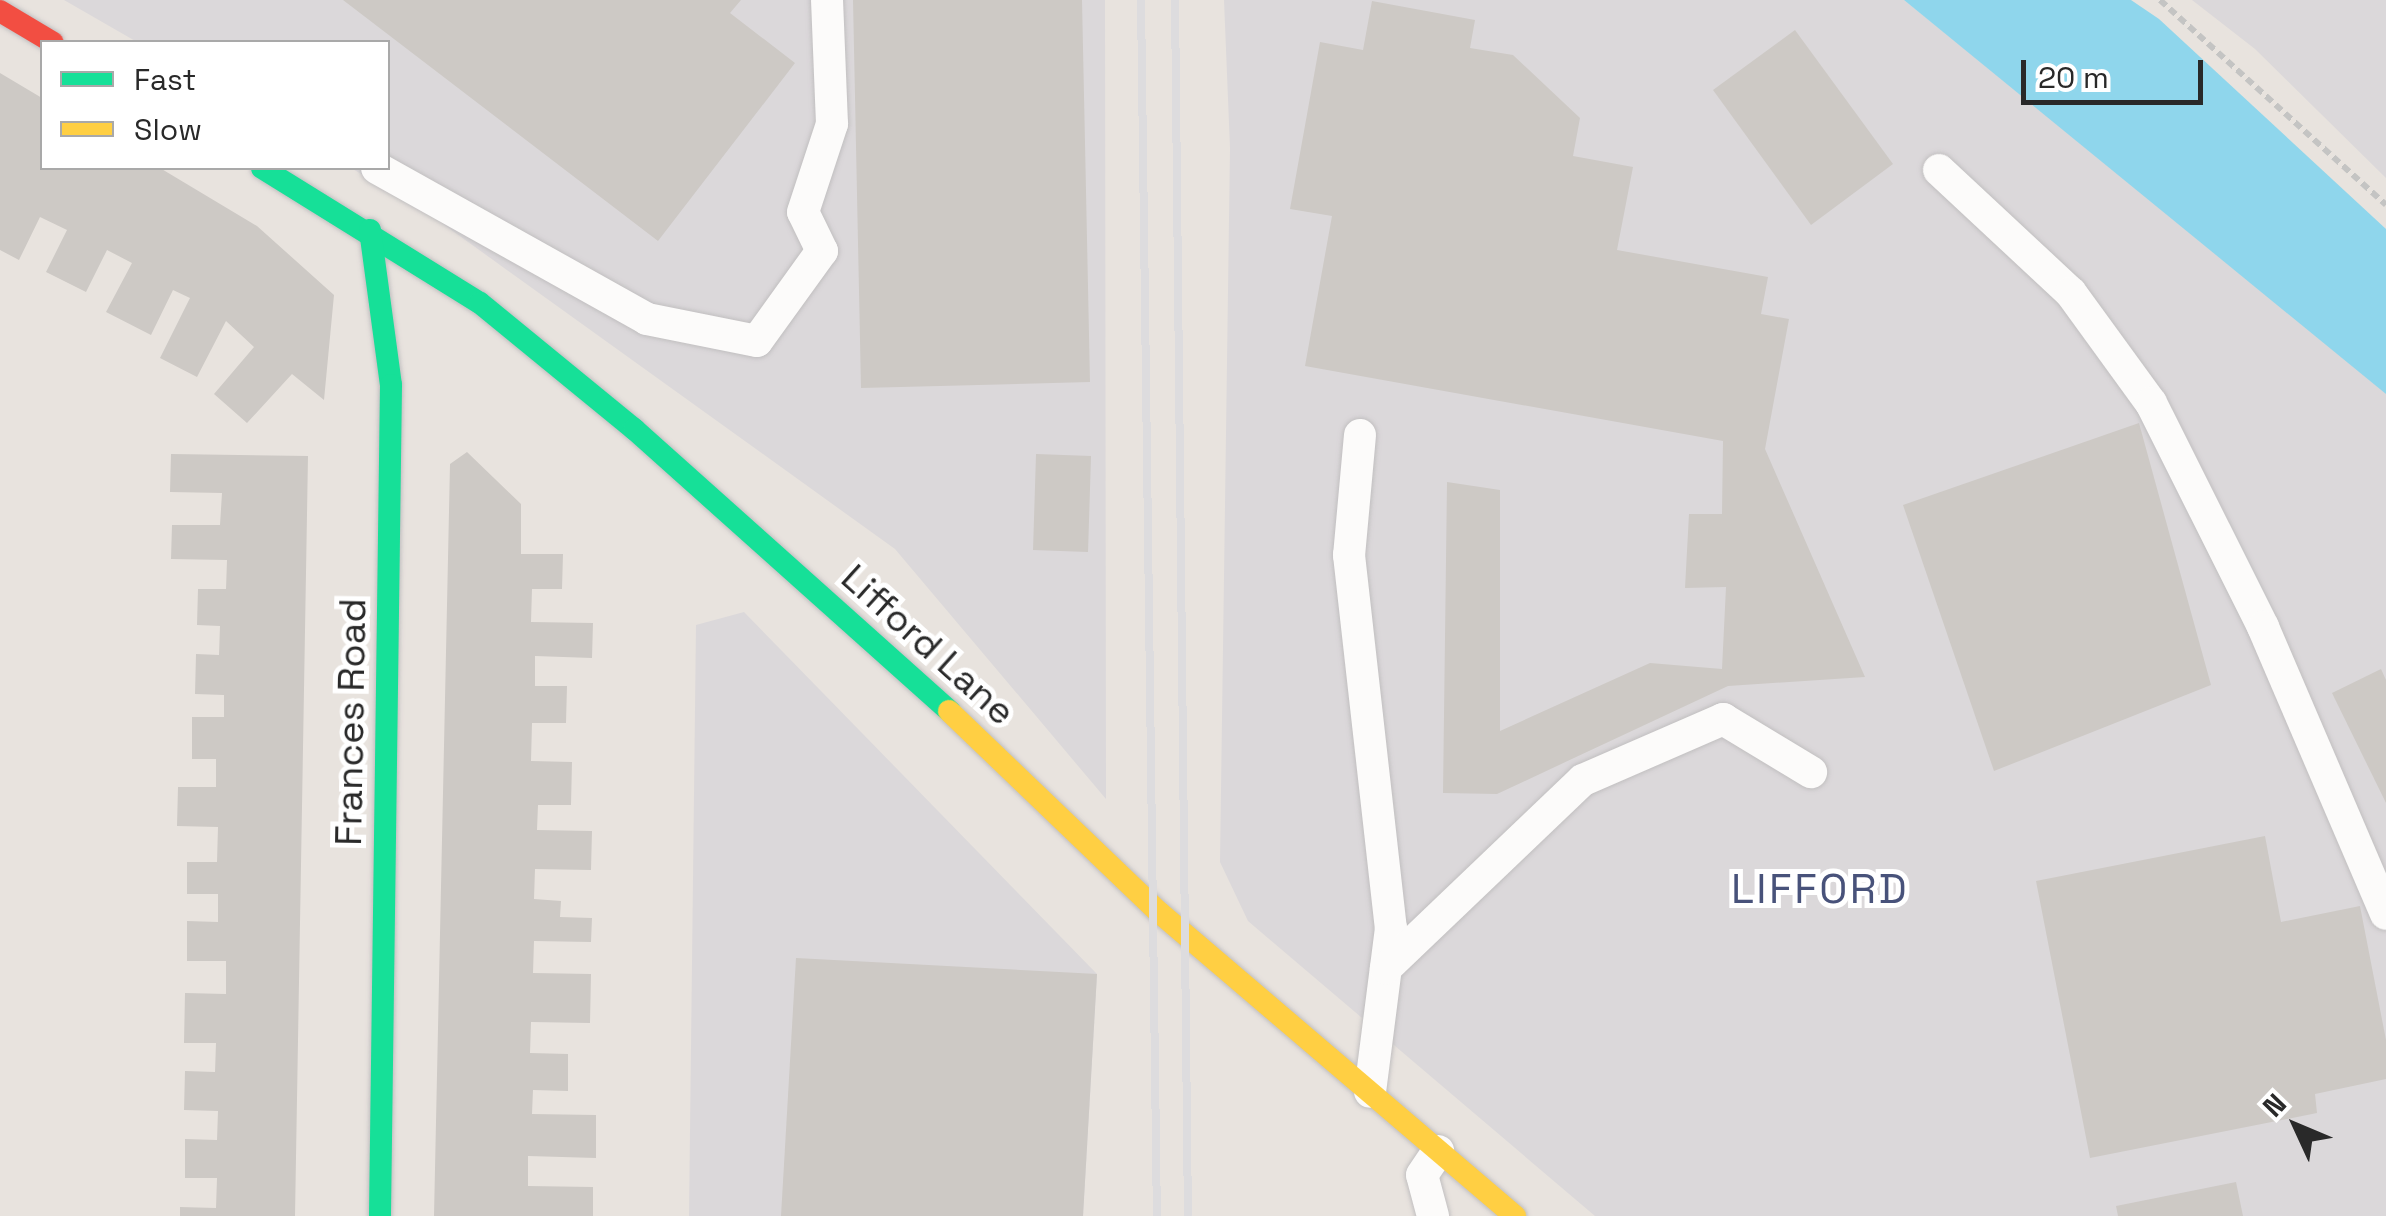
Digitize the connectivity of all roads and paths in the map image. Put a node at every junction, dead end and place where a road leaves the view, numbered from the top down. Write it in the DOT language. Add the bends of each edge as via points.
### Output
graph roads {
  1 [pos="827,0"];
  2 [pos="2160,0"];
  3 [pos="0,11"];
  4 [pos="49,40"];
  5 [pos="265,170"];
  6 [pos="381,170"];
  7 [pos="1938,170"];
  8 [pos="2386,205"];
  9 [pos="370,230"];
  10 [pos="1360,435"];
  11 [pos="1811,772"];
  12 [pos="2386,914"];
  13 [pos="1386,968"];
  14 [pos="1370,1092"];
  15 [pos="1438,1151"];
  16 [pos="380,1216"];
  17 [pos="1433,1216"];
  18 [pos="1515,1216"];
  1 -- 6 [label="lane" via="832,124 803,212 822,251 757,341 646,319"];
  2 -- 8 [label="path"];
  3 -- 4 [label="street"];
  5 -- 9 [label="street, Lifford Lane"];
  7 -- 12 [label="lane" via="2070,293 2151,402 2262,627"];
  9 -- 14 [label="street, Lifford Lane" via="480,304 634,429 1020,774 1160,913"];
  9 -- 16 [label="street, Frances Road" via="391,386"];
  10 -- 13 [label="lane" via="1348,555 1391,928"];
  11 -- 13 [label="lane" via="1723,718 1584,780"];
  13 -- 14 [label="lane"];
  14 -- 15 [label="street, Lifford Lane"];
  15 -- 17 [label="lane" via="1422,1175"];
  15 -- 18 [label="street, Lifford Lane"];
}
